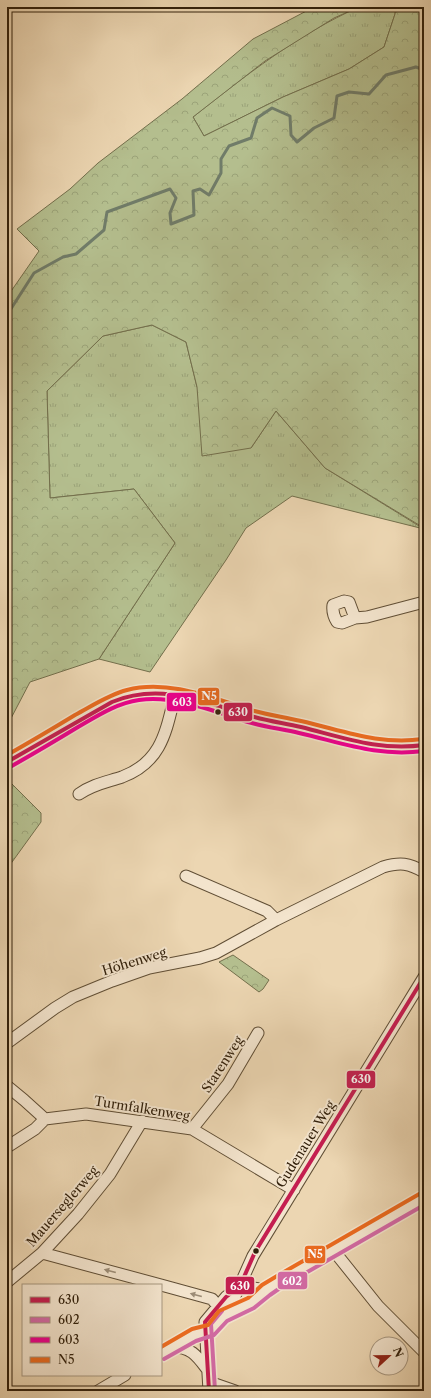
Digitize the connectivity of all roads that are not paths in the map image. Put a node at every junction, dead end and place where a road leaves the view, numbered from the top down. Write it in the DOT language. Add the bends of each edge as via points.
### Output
graph roads {
  1 [pos="424,602"];
  2 [pos="355,618"];
  3 [pos="175,695"];
  4 [pos="424,745"];
  5 [pos="7,762"];
  6 [pos="79,794"];
  7 [pos="424,872"];
  8 [pos="186,876"];
  9 [pos="276,920"];
  10 [pos="424,977"];
  11 [pos="258,1033"];
  12 [pos="7,1043"];
  13 [pos="7,1086"];
  14 [pos="45,1119"];
  15 [pos="142,1121"];
  16 [pos="192,1129"];
  17 [pos="7,1148"];
  18 [pos="294,1190"];
  19 [pos="424,1198"];
  20 [pos="334,1251"];
  21 [pos="42,1253"];
  22 [pos="7,1282"];
  23 [pos="157,1284"];
  24 [pos="162,1285"];
  25 [pos="240,1286"];
  26 [pos="266,1290"];
  27 [pos="218,1306"];
  28 [pos="223,1316"];
  29 [pos="204,1332"];
  30 [pos="173,1347"];
  31 [pos="424,1352"];
  32 [pos="162,1353"];
  33 [pos="207,1369"];
  34 [pos="123,1376"];
  35 [pos="209,1386"];
  36 [pos="98,1391"];
  37 [pos="235,1391"];
  1 -- 2 [label="street"];
  3 -- 4 [label="street" via="255,718 370,745"];
  3 -- 5 [label="street" via="137,694 110,702"];
  3 -- 6 [label="street" via="165,735 148,760 131,773 89,787"];
  7 -- 9 [label="street, Höhenweg" via="408,864 392,864"];
  8 -- 9 [label="street" via="267,911"];
  9 -- 12 [label="street, Höhenweg" via="216,953 150,968 77,995"];
  10 -- 18 [label="street, Gudenauer Weg"];
  11 -- 16 [label="street, Starenweg" via="228,1084"];
  13 -- 14 [label="street"];
  14 -- 15 [label="street, Turmfalkenweg" via="86,1114"];
  14 -- 17 [label="street"];
  15 -- 16 [label="street, Turmfalkenweg"];
  15 -- 21 [label="street, Mauerseglerweg" via="110,1174"];
  16 -- 18 [label="street, Turmfalkenweg"];
  18 -- 25 [label="street, Gudenauer Weg" via="253,1256"];
  19 -- 20 [label="street"];
  20 -- 26 [label="street"];
  20 -- 31 [label="street" via="378,1306"];
  21 -- 22 [label="street, Mauerseglerweg"];
  23 -- 21 [label="street, one-way"];
  27 -- 24 [label="street, one-way" via="212,1299"];
  25 -- 26 [label="street"];
  25 -- 27 [label="street, Gudenauer Weg"];
  25 -- 28 [label="street, Gudenauer Weg"];
  26 -- 28 [label="street" via="252,1303"];
  27 -- 28 [label="street"];
  27 -- 29 [label="street, Gudenauer Weg" via="205,1322"];
  28 -- 29 [label="street, Gudenauer Weg" via="210,1330"];
  29 -- 30 [label="street, Gudenauer Weg"];
  29 -- 33 [label="street"];
  30 -- 32 [label="street, Gudenauer Weg"];
  30 -- 33 [label="street" via="182,1347 193,1353"];
  33 -- 35 [label="street"];
  34 -- 36 [label="street"];
  35 -- 37 [label="street"];
}
